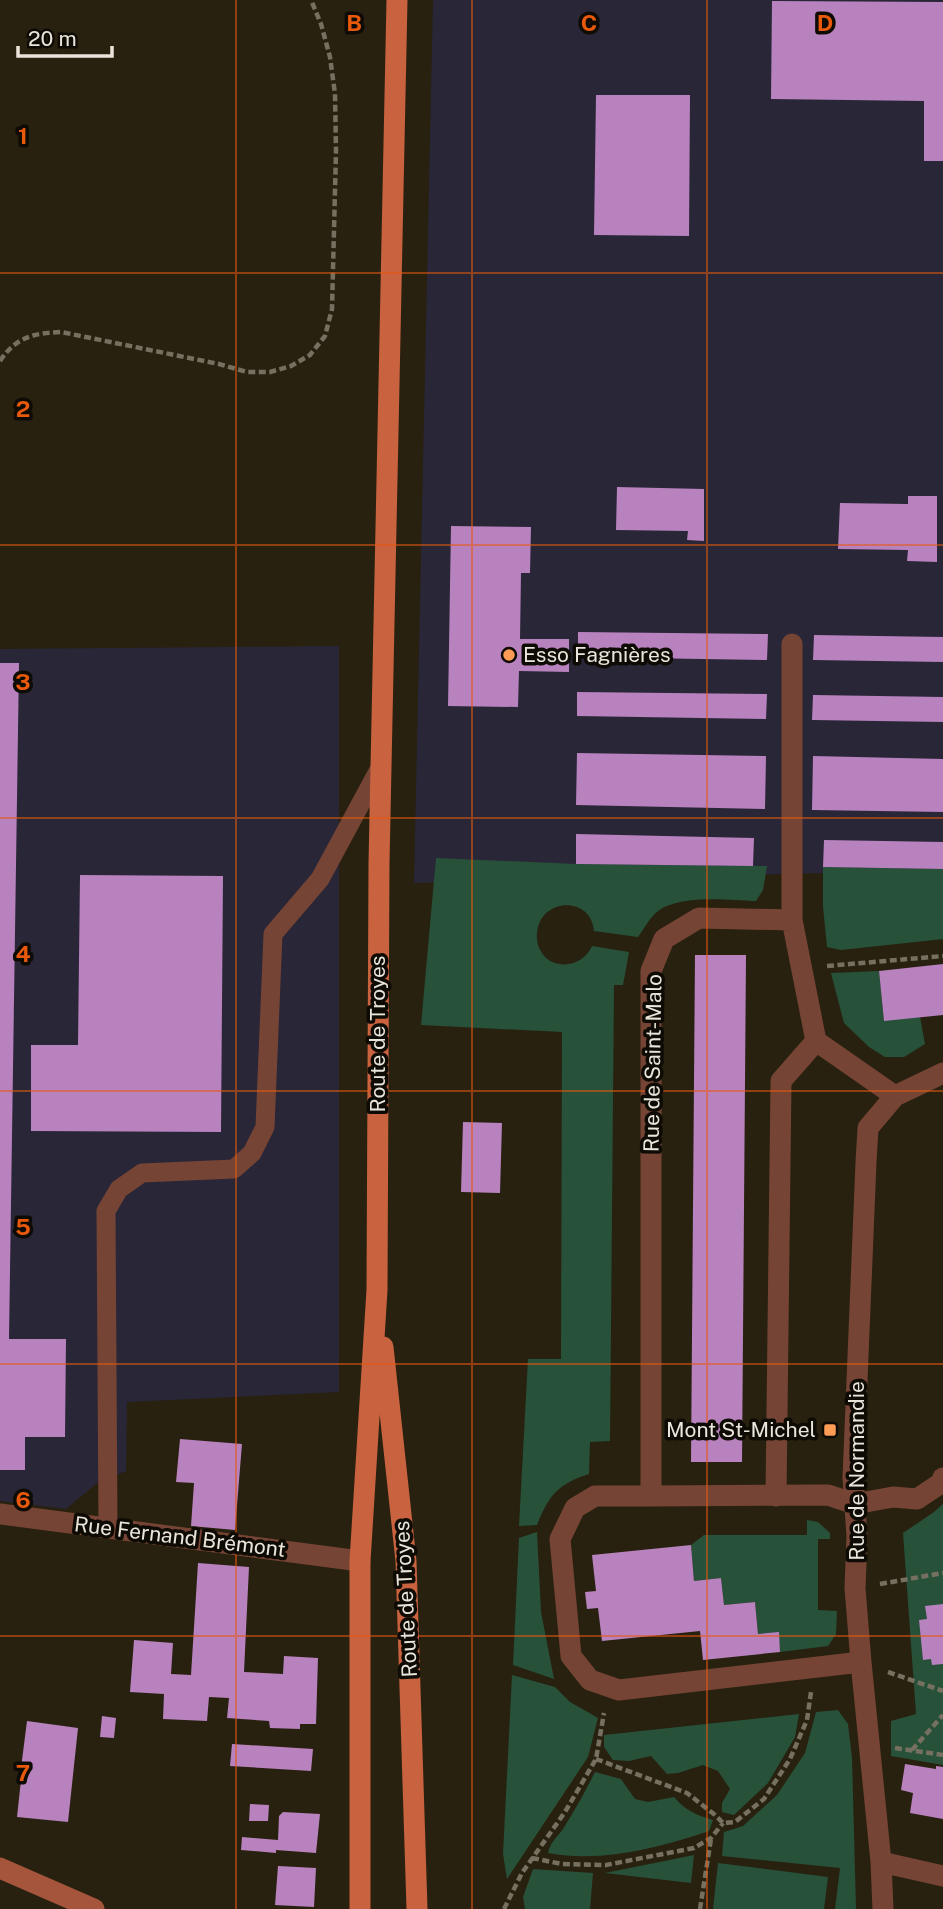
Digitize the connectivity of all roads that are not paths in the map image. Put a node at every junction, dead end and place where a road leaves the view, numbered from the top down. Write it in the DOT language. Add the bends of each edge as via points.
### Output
graph roads {
  1 [pos="397,0"];
  2 [pos="792,645"];
  3 [pos="381,766"];
  4 [pos="792,920"];
  5 [pos="816,1041"];
  6 [pos="943,1073"];
  7 [pos="895,1096"];
  8 [pos="377,1290"];
  9 [pos="943,1478"];
  10 [pos="651,1496"];
  11 [pos="776,1496"];
  12 [pos="855,1504"];
  13 [pos="0,1514"];
  14 [pos="108,1528"];
  15 [pos="360,1561"];
  16 [pos="861,1662"];
  17 [pos="881,1862"];
  18 [pos="0,1868"];
  19 [pos="943,1876"];
  20 [pos="94,1909"];
  21 [pos="360,1909"];
  22 [pos="417,1909"];
  23 [pos="883,1909"];
  1 -- 3 [label="main road, Route de Troyes"];
  2 -- 4 [label="street"];
  3 -- 8 [label="main road, Route de Troyes"];
  3 -- 14 [label="lane" via="320,879 273,934 265,1127 252,1153 234,1169 142,1173 119,1189 106,1211"];
  4 -- 5 [label="street"];
  4 -- 10 [label="street, Rue de Saint-Malo" via="699,918 664,939 651,971"];
  5 -- 7 [label="street"];
  5 -- 11 [label="street" via="782,1081"];
  6 -- 7 [label="street, Rue de Normandie"];
  7 -- 12 [label="street, Rue de Normandie" via="868,1128 852,1478"];
  8 -- 15 [label="main road, Route de Troyes"];
  8 -- 22 [label="main road, Route de Troyes" via="406,1561"];
  9 -- 12 [label="street" via="917,1499 893,1497"];
  10 -- 11 [label="street"];
  10 -- 16 [label="street" via="596,1496 575,1508 560,1539 571,1656 590,1680 619,1690"];
  11 -- 12 [label="street" via="828,1495"];
  12 -- 16 [label="street, Rue de Normandie"];
  13 -- 14 [label="street, Rue Fernand Brémont"];
  14 -- 15 [label="street, Rue Fernand Brémont"];
  15 -- 21 [label="main road, Route de Troyes"];
  16 -- 17 [label="street, Rue de Normandie"];
  17 -- 19 [label="street"];
  17 -- 23 [label="street, Rue de Normandie"];
  18 -- 20 [label="main road"];
}
